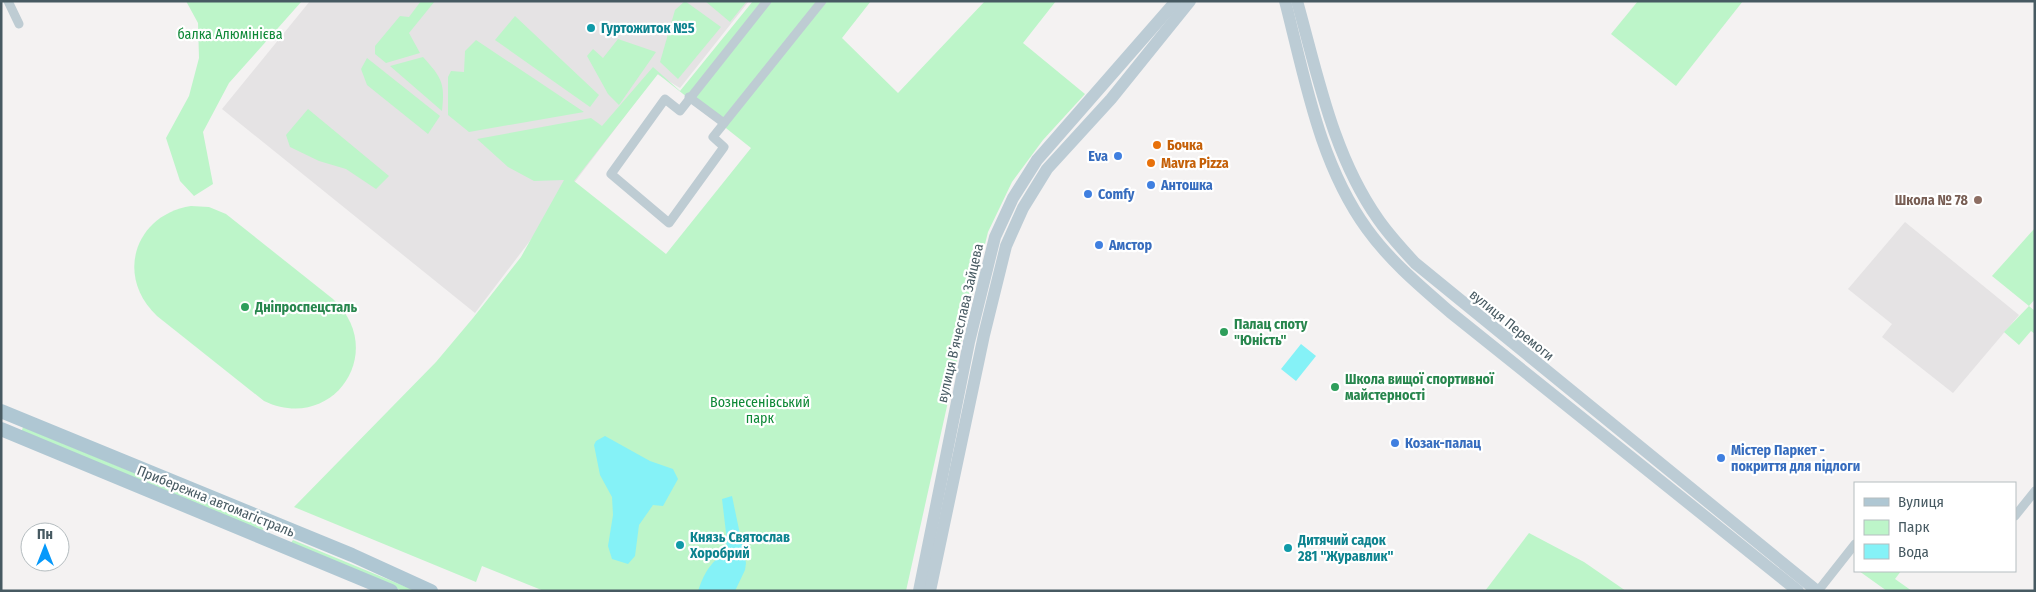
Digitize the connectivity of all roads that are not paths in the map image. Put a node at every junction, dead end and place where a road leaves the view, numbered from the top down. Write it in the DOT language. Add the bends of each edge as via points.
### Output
graph roads {
  1 [pos="8,1"];
  2 [pos="767,1"];
  3 [pos="822,1"];
  4 [pos="1176,1"];
  5 [pos="1190,1"];
  6 [pos="1285,1"];
  7 [pos="1297,1"];
  8 [pos="19,24"];
  9 [pos="689,97"];
  10 [pos="724,123"];
  11 [pos="1373,210"];
  12 [pos="1359,218"];
  13 [pos="1388,232"];
  14 [pos="1375,239"];
  15 [pos="1,411"];
  16 [pos="16,418"];
  17 [pos="5,431"];
  18 [pos="2035,492"];
  19 [pos="2016,515"];
  20 [pos="271,522"];
  21 [pos="296,533"];
  22 [pos="270,541"];
  23 [pos="1854,545"];
  24 [pos="287,548"];
  25 [pos="391,591"];
  26 [pos="431,591"];
  27 [pos="919,591"];
  28 [pos="930,591"];
  29 [pos="1798,591"];
  30 [pos="1817,591"];
  1 -- 8 [label="street"];
  2 -- 9 [label="street"];
  3 -- 10 [label="street"];
  4 -- 27 [label="main road, вулиця Вʼячеслава Зайцева" via="1037,160 1013,198 995,237 969,342"];
  5 -- 28 [label="main road, вулиця Вʼячеслава Зайцева" via="1111,99 1047,169 1023,208 1006,246 994,286"];
  6 -- 12 [label="main road, вулиця Перемоги" via="1327,153"];
  7 -- 11 [label="main road, вулиця Перемоги" via="1331,125"];
  9 -- 10 [label="street"];
  9 -- 10 [label="street" via="680,111 665,99 611,174 669,223 724,147 713,137"];
  11 -- 12 [label="main road" via="1369,219"];
  11 -- 13 [label="main road, вулиця Перемоги"];
  12 -- 14 [label="main road, вулиця Перемоги"];
  13 -- 14 [label="main road" via="1378,233"];
  13 -- 30 [label="main road, вулиця Перемоги" via="1442,288"];
  14 -- 29 [label="main road, вулиця Перемоги" via="1407,274 1450,312"];
  15 -- 16 [label="main road, Прибережна автомагістраль"];
  16 -- 17 [label="main road"];
  16 -- 20 [label="main road, Прибережна автомагістраль"];
  17 -- 22 [label="main road, Прибережна автомагістраль"];
  18 -- 19 [label="street"];
  20 -- 21 [label="main road, Прибережна автомагістраль"];
  20 -- 22 [label="main road" via="278,532"];
  21 -- 24 [label="main road" via="288,535"];
  21 -- 26 [label="main road, Прибережна автомагістраль"];
  22 -- 24 [label="main road, Прибережна автомагістраль"];
  23 -- 30 [label="street"];
  24 -- 25 [label="main road, Прибережна автомагістраль"];
}
